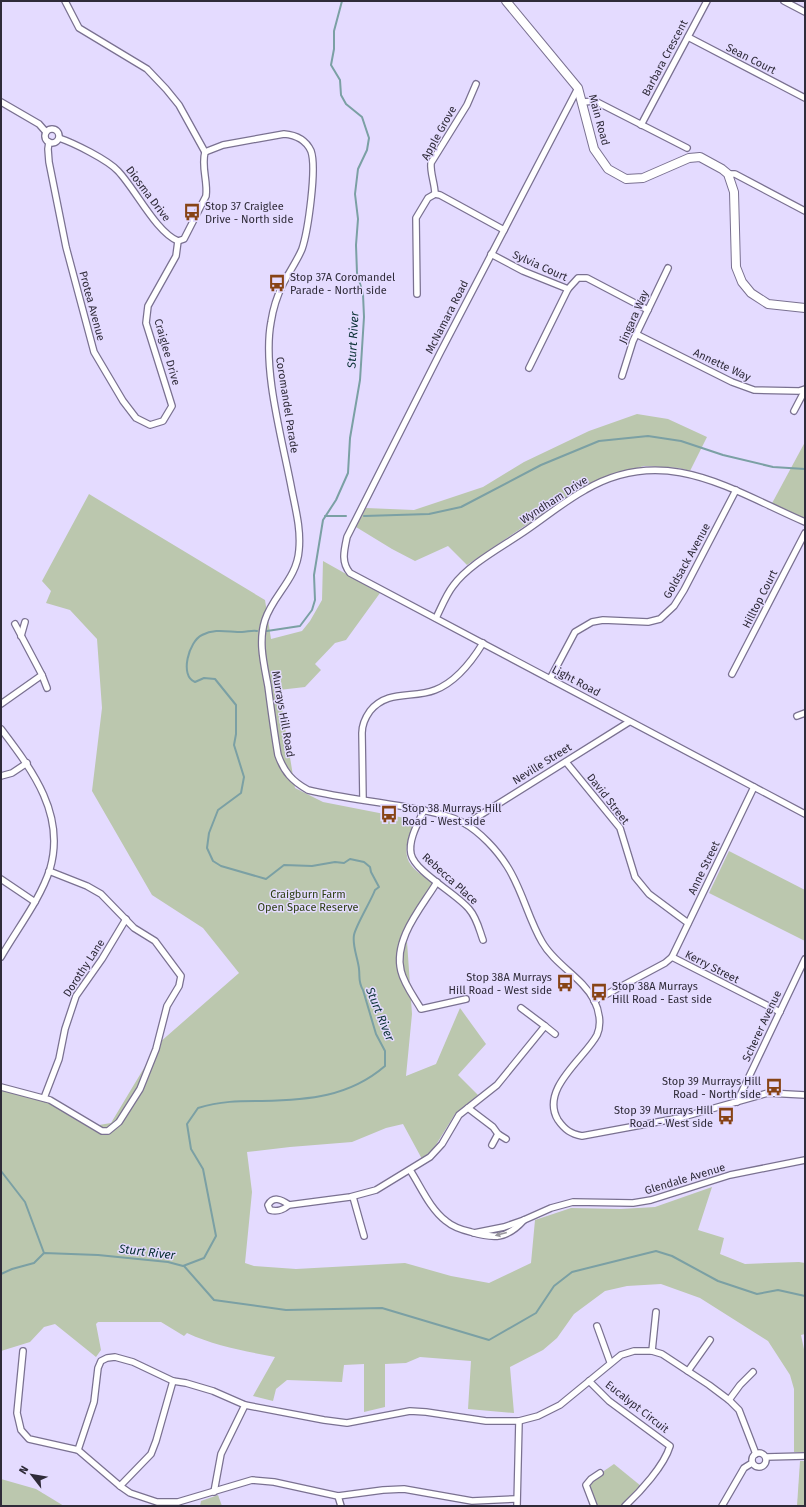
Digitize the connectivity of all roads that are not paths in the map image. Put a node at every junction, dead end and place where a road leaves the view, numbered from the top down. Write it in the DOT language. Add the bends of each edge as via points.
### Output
graph roads {
  1 [pos="65,1"];
  2 [pos="506,1"];
  3 [pos="707,1"];
  4 [pos="784,1"];
  5 [pos="805,12"];
  6 [pos="688,37"];
  7 [pos="476,84"];
  8 [pos="578,88"];
  9 [pos="805,98"];
  10 [pos="1,102"];
  11 [pos="583,102"];
  12 [pos="641,125"];
  13 [pos="46,132"];
  14 [pos="59,138"];
  15 [pos="49,142"];
  16 [pos="687,148"];
  17 [pos="205,152"];
  18 [pos="728,174"];
  19 [pos="435,194"];
  20 [pos="805,212"];
  21 [pos="504,230"];
  22 [pos="178,241"];
  23 [pos="491,254"];
  24 [pos="668,268"];
  25 [pos="568,288"];
  26 [pos="417,294"];
  27 [pos="805,308"];
  28 [pos="648,310"];
  29 [pos="636,334"];
  30 [pos="529,368"];
  31 [pos="622,376"];
  32 [pos="805,390"];
  33 [pos="172,406"];
  34 [pos="794,411"];
  35 [pos="736,490"];
  36 [pos="805,522"];
  37 [pos="805,533"];
  38 [pos="344,560"];
  39 [pos="436,618"];
  40 [pos="25,622"];
  41 [pos="15,624"];
  42 [pos="264,626"];
  43 [pos="21,636"];
  44 [pos="483,643"];
  45 [pos="732,674"];
  46 [pos="42,675"];
  47 [pos="550,679"];
  48 [pos="47,688"];
  49 [pos="1,704"];
  50 [pos="805,713"];
  51 [pos="797,716"];
  52 [pos="629,722"];
  53 [pos="1,729"];
  54 [pos="566,762"];
  55 [pos="27,763"];
  56 [pos="1,776"];
  57 [pos="754,787"];
  58 [pos="363,800"];
  59 [pos="424,810"];
  60 [pos="805,814"];
  61 [pos="466,824"];
  62 [pos="49,871"];
  63 [pos="1,879"];
  64 [pos="438,882"];
  65 [pos="34,902"];
  66 [pos="126,919"];
  67 [pos="688,922"];
  68 [pos="483,940"];
  69 [pos="1,957"];
  70 [pos="672,957"];
  71 [pos="805,959"];
  72 [pos="466,999"];
  73 [pos="594,1000"];
  74 [pos="521,1008"];
  75 [pos="780,1012"];
  76 [pos="545,1026"];
  77 [pos="555,1034"];
  78 [pos="1,1087"];
  79 [pos="805,1094"];
  80 [pos="44,1098"];
  81 [pos="737,1102"];
  82 [pos="468,1108"];
  83 [pos="498,1134"];
  84 [pos="506,1139"];
  85 [pos="492,1145"];
  86 [pos="805,1160"];
  87 [pos="410,1170"];
  88 [pos="353,1197"];
  89 [pos="289,1205"];
  90 [pos="364,1236"];
  91 [pos="656,1312"];
  92 [pos="597,1326"];
  93 [pos="710,1340"];
  94 [pos="23,1351"];
  95 [pos="652,1351"];
  96 [pos="610,1362"];
  97 [pos="688,1371"];
  98 [pos="753,1372"];
  99 [pos="173,1381"];
  100 [pos="589,1382"];
  101 [pos="729,1400"];
  102 [pos="245,1405"];
  103 [pos="519,1421"];
  104 [pos="78,1450"];
  105 [pos="756,1454"];
  106 [pos="805,1456"];
  107 [pos="766,1457"];
  108 [pos="752,1463"];
  109 [pos="600,1474"];
  110 [pos="120,1486"];
  111 [pos="214,1492"];
  112 [pos="338,1496"];
  113 [pos="516,1499"];
  114 [pos="341,1506"];
  115 [pos="517,1506"];
  116 [pos="594,1506"];
  117 [pos="625,1506"];
  118 [pos="722,1506"];
  1 -- 17 [label="street" via="79,28 146,69 166,89 179,105"];
  2 -- 8 [label="main road, Main Road"];
  3 -- 6 [label="street, Barbara Crescent"];
  4 -- 5 [label="street"];
  6 -- 9 [label="street, Sean Court"];
  6 -- 12 [label="street, Barbara Crescent"];
  7 -- 19 [label="street, Apple Grove" via="467,104 431,163"];
  8 -- 11 [label="main road, Main Road"];
  8 -- 21 [label="street, McNamara Road"];
  10 -- 13 [label="street" via="39,124"];
  11 -- 12 [label="street" via="595,101"];
  11 -- 18 [label="main road, Main Road" via="594,150 608,170 617,175 643,178 689,158 700,157"];
  12 -- 16 [label="street"];
  13 -- 14 [label="street" via="50,129 56,130"];
  13 -- 15 [label="street" via="46,139"];
  14 -- 15 [label="street" via="56,142"];
  14 -- 22 [label="street, Diosma Drive" via="71,142 115,168 164,232"];
  15 -- 33 [label="street, Protea Avenue" via="49,162 66,247 94,352 136,418 150,425 157,424 163,421"];
  17 -- 22 [label="street, Craiglee Drive" via="203,160 206,196 184,239"];
  17 -- 42 [label="street, Coromandel Parade" via="223,145 284,134 292,135 305,143 312,159 310,206 305,237 301,251 277,298 269,338 272,387 296,512 300,537 299,552 294,572 267,613"];
  18 -- 20 [label="street" via="735,174"];
  18 -- 27 [label="main road" via="734,192 736,267 742,282 751,293 768,304"];
  19 -- 21 [label="street"];
  19 -- 26 [label="street" via="428,198 416,218"];
  21 -- 23 [label="street, McNamara Road"];
  22 -- 33 [label="street, Craiglee Drive" via="176,256 148,306 146,315 146,323"];
  23 -- 25 [label="street, Sylvia Court" via="523,271"];
  23 -- 38 [label="street, McNamara Road" via="347,537"];
  24 -- 28 [label="street, Jingara Way"];
  25 -- 28 [label="street" via="578,278 587,278"];
  25 -- 30 [label="street, Sylvia Court"];
  28 -- 29 [label="street, Jingara Way"];
  29 -- 31 [label="street, Jingara Way"];
  29 -- 32 [label="street, Annette Way" via="732,382 754,390"];
  32 -- 34 [label="street"];
  35 -- 36 [label="street, Wyndham Drive"];
  35 -- 39 [label="street, Wyndham Drive" via="679,471 644,469 610,478 586,489 470,569 453,586"];
  35 -- 47 [label="street, Goldsack Avenue" via="674,606 660,619 648,622 603,620 592,622 575,632"];
  37 -- 45 [label="street, Hilltop Court"];
  38 -- 39 [label="street, Light Road" via="345,567 350,573"];
  39 -- 44 [label="street, Light Road"];
  40 -- 43 [label="street"];
  41 -- 43 [label="street"];
  42 -- 58 [label="street, Murrays Hill Road" via="262,642 278,754 283,768 297,784 308,790"];
  43 -- 46 [label="street"];
  44 -- 47 [label="street, Light Road"];
  44 -- 58 [label="street" via="458,675 447,684 435,691 388,698 379,702 366,716 362,725"];
  46 -- 48 [label="street"];
  46 -- 49 [label="street"];
  47 -- 52 [label="street, Light Road"];
  50 -- 51 [label="street"];
  52 -- 54 [label="street, Neville Street"];
  52 -- 57 [label="street, Light Road"];
  53 -- 55 [label="street"];
  54 -- 61 [label="street, Neville Street"];
  54 -- 67 [label="street, David Street" via="620,828 635,877 649,894"];
  55 -- 56 [label="street" via="12,773"];
  55 -- 62 [label="street" via="42,787 52,817 54,852"];
  57 -- 60 [label="street, Light Road"];
  57 -- 67 [label="street, Anne Street"];
  58 -- 59 [label="street, Murrays Hill Road"];
  59 -- 61 [label="street, Murrays Hill Road"];
  59 -- 64 [label="street, Rebecca Place" via="413,836 411,854 414,863"];
  61 -- 73 [label="street, Murrays Hill Road" via="493,848 506,864 517,883 543,944 589,991"];
  62 -- 65 [label="street"];
  62 -- 66 [label="street" via="94,889 111,902"];
  63 -- 65 [label="street"];
  64 -- 68 [label="street, Rebecca Place" via="456,895 476,918"];
  64 -- 72 [label="street" via="402,941 401,970 409,990 421,1009"];
  65 -- 69 [label="street"];
  66 -- 80 [label="street, Dorothy Lane" via="76,996 65,1028 59,1059"];
  66 -- 80 [label="street" via="134,928 155,941 181,976 179,986 167,1006 148,1072 131,1105 119,1122 108,1131 102,1131"];
  67 -- 70 [label="street, Anne Street"];
  70 -- 73 [label="street, Kerry Street"];
  70 -- 75 [label="street, Kerry Street"];
  71 -- 75 [label="street, Scherer Avenue"];
  73 -- 81 [label="street, Murrays Hill Road" via="600,1018 597,1035 562,1078 556,1094 556,1116 571,1134 582,1136 679,1118"];
  74 -- 76 [label="street"];
  75 -- 81 [label="street, Scherer Avenue"];
  76 -- 77 [label="street"];
  76 -- 82 [label="street" via="497,1085"];
  78 -- 80 [label="street"];
  79 -- 81 [label="street, Murrays Hill Road" via="768,1094"];
  82 -- 83 [label="street" via="493,1127"];
  82 -- 87 [label="street" via="459,1115 437,1150"];
  83 -- 84 [label="street"];
  83 -- 85 [label="street"];
  86 -- 87 [label="street, Glendale Avenue" via="730,1175 651,1200 633,1203 573,1202 489,1231 474,1233 459,1229 445,1221 433,1208"];
  87 -- 88 [label="street" via="376,1190"];
  88 -- 89 [label="street"];
  88 -- 90 [label="street"];
  91 -- 95 [label="street"];
  92 -- 96 [label="street"];
  93 -- 97 [label="street"];
  94 -- 104 [label="street" via="17,1412 21,1430 29,1439"];
  95 -- 96 [label="street" via="634,1351"];
  95 -- 97 [label="street" via="662,1354"];
  96 -- 100 [label="street"];
  97 -- 101 [label="street"];
  98 -- 101 [label="street"];
  99 -- 102 [label="street" via="213,1391"];
  99 -- 104 [label="street" via="133,1362 107,1358 101,1361 94,1402"];
  99 -- 110 [label="street" via="151,1454"];
  100 -- 103 [label="street" via="560,1405 538,1416"];
  100 -- 117 [label="street, Eucalypt Circuit" via="609,1401 670,1446 652,1476"];
  101 -- 105 [label="street" via="739,1410"];
  102 -- 103 [label="street" via="347,1423 410,1411 486,1421"];
  102 -- 111 [label="street" via="221,1454"];
  103 -- 113 [label="street"];
  104 -- 110 [label="street"];
  105 -- 107 [label="street" via="761,1453"];
  105 -- 108 [label="street" via="752,1458"];
  106 -- 107 [label="street"];
  107 -- 108 [label="street" via="766,1464 762,1467 755,1467"];
  108 -- 118 [label="street" via="744,1468"];
  109 -- 116 [label="street" via="586,1485"];
  110 -- 111 [label="street" via="130,1493 157,1502 178,1502"];
  111 -- 112 [label="street" via="252,1480 274,1482"];
  112 -- 113 [label="street" via="404,1489 472,1501"];
  112 -- 114 [label="street"];
  113 -- 115 [label="street"];
}
